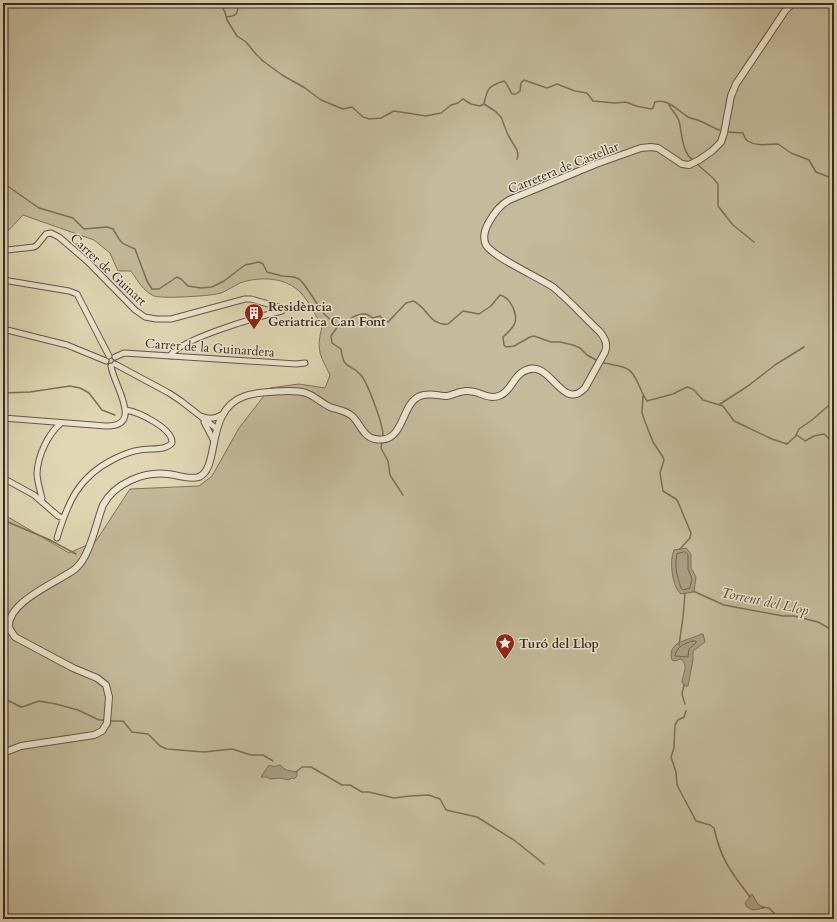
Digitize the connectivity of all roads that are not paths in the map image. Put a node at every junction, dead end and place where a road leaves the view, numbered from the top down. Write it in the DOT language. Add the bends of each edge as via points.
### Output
graph roads {
  1 [pos="793,3"];
  2 [pos="828,3"];
  3 [pos="834,4"];
  4 [pos="3,260"];
  5 [pos="3,280"];
  6 [pos="3,330"];
  7 [pos="170,356"];
  8 [pos="110,358"];
  9 [pos="305,363"];
  10 [pos="113,365"];
  11 [pos="126,410"];
  12 [pos="198,415"];
  13 [pos="221,415"];
  14 [pos="3,418"];
  15 [pos="61,423"];
  16 [pos="217,429"];
  17 [pos="214,441"];
  18 [pos="3,478"];
  19 [pos="41,501"];
  20 [pos="63,518"];
  21 [pos="57,538"];
  22 [pos="3,753"];
  1 -- 13 [label="street, Carretera de Castellar" via="736,84 722,140 718,146 696,162 685,165 678,163 658,148 641,148 506,202 496,211 486,227 484,237 488,248 554,288 599,331 606,342 606,349 580,393 565,393 545,373 535,369 525,370 505,393 496,397 467,391 448,396 424,395 415,399 411,402 399,429 394,434 380,439 366,434 349,413 330,407 303,392 248,395 231,404"];
  2 -- 3 [label="street"];
  4 -- 7 [label="street, Carrer de Guinart" via="7,250 34,247 46,234 52,233 88,262 134,310 145,317 171,319 245,299 282,308 282,311 271,312 203,337 174,350"];
  5 -- 8 [label="street" via="77,294"];
  6 -- 8 [label="street" via="66,344"];
  7 -- 8 [label="street, Carrer de la Guinardera" via="124,353"];
  7 -- 9 [label="street, Carrer de la Guinardera"];
  8 -- 10 [label="street" via="116,360"];
  8 -- 10 [label="street" via="107,364"];
  10 -- 11 [label="street"];
  10 -- 12 [label="street" via="169,393"];
  11 -- 15 [label="street" via="123,420 111,426"];
  11 -- 20 [label="street" via="162,427 171,437 172,443 165,447 133,451 99,467 74,493"];
  12 -- 13 [label="street" via="217,418"];
  12 -- 16 [label="street"];
  12 -- 17 [label="street"];
  13 -- 16 [label="street, Carretera de Castellar"];
  14 -- 15 [label="street"];
  15 -- 19 [label="street" via="46,442 39,463 37,474"];
  16 -- 17 [label="street, Carretera de Castellar"];
  17 -- 22 [label="street, Carretera de Castellar" via="208,466 200,476 191,478 150,474 128,481 116,489 103,505 80,564 37,592 10,616 8,625 13,635 103,682 108,689 109,702 107,723 98,733 21,746"];
  18 -- 19 [label="street"];
  19 -- 20 [label="street"];
  20 -- 21 [label="street"];
}
